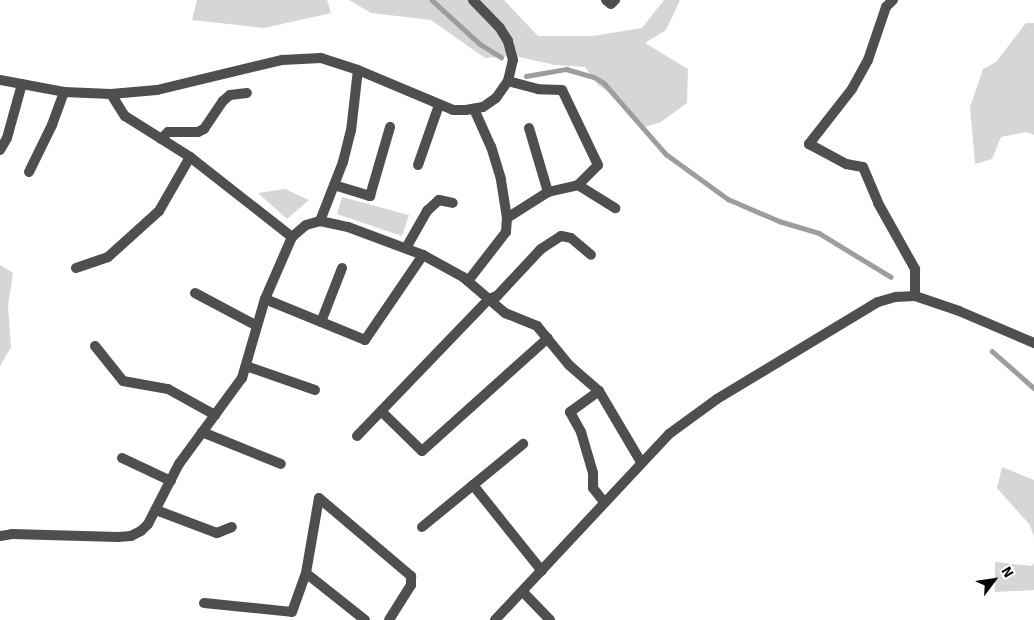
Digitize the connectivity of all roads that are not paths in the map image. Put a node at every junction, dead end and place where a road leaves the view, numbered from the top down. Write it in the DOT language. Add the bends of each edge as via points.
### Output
graph roads {
  1 [pos="473,0"];
  2 [pos="606,0"];
  3 [pos="615,0"];
  4 [pos="893,0"];
  5 [pos="358,70"];
  6 [pos="0,80"];
  7 [pos="508,81"];
  8 [pos="22,84"];
  9 [pos="64,92"];
  10 [pos="247,93"];
  11 [pos="111,94"];
  12 [pos="439,105"];
  13 [pos="474,109"];
  14 [pos="390,127"];
  15 [pos="529,128"];
  16 [pos="162,139"];
  17 [pos="0,150"];
  18 [pos="190,157"];
  19 [pos="418,165"];
  20 [pos="29,172"];
  21 [pos="334,185"];
  22 [pos="578,185"];
  23 [pos="548,192"];
  24 [pos="453,203"];
  25 [pos="615,208"];
  26 [pos="507,218"];
  27 [pos="320,221"];
  28 [pos="292,237"];
  29 [pos="406,248"];
  30 [pos="423,255"];
  31 [pos="591,255"];
  32 [pos="76,268"];
  33 [pos="342,268"];
  34 [pos="468,281"];
  35 [pos="194,293"];
  36 [pos="915,296"];
  37 [pos="265,299"];
  38 [pos="490,299"];
  39 [pos="321,322"];
  40 [pos="257,326"];
  41 [pos="548,338"];
  42 [pos="1034,344"];
  43 [pos="95,346"];
  44 [pos="246,366"];
  45 [pos="315,390"];
  46 [pos="599,392"];
  47 [pos="382,412"];
  48 [pos="215,415"];
  49 [pos="202,432"];
  50 [pos="357,436"];
  51 [pos="523,444"];
  52 [pos="122,458"];
  53 [pos="642,462"];
  54 [pos="282,464"];
  55 [pos="170,481"];
  56 [pos="473,485"];
  57 [pos="604,502"];
  58 [pos="156,510"];
  59 [pos="232,527"];
  60 [pos="422,527"];
  61 [pos="0,536"];
  62 [pos="542,571"];
  63 [pos="306,573"];
  64 [pos="522,592"];
  65 [pos="204,603"];
  66 [pos="365,620"];
  67 [pos="389,620"];
  68 [pos="495,620"];
  69 [pos="550,620"];
  1 -- 7 [label="street" via="508,41 513,60"];
  2 -- 3 [label="street" via="611,4"];
  4 -- 36 [label="street" via="886,7 868,60 852,88 809,144 846,164 863,167 878,203 915,269"];
  5 -- 11 [label="street" via="321,58 282,60 157,90"];
  5 -- 12 [label="street"];
  5 -- 21 [label="street" via="351,131"];
  6 -- 8 [label="street"];
  7 -- 13 [label="street" via="496,98"];
  7 -- 22 [label="street" via="538,89 562,90 598,165"];
  8 -- 9 [label="street"];
  8 -- 17 [label="street" via="7,138"];
  9 -- 11 [label="street"];
  9 -- 20 [label="street"];
  10 -- 16 [label="street" via="230,95 204,129 168,132"];
  11 -- 16 [label="street" via="125,116"];
  12 -- 13 [label="street" via="453,110"];
  12 -- 19 [label="street"];
  13 -- 26 [label="street" via="501,179"];
  14 -- 21 [label="street" via="370,196"];
  15 -- 23 [label="street"];
  16 -- 18 [label="street"];
  18 -- 28 [label="street"];
  18 -- 32 [label="street" via="159,211 108,258"];
  21 -- 27 [label="street"];
  22 -- 23 [label="street"];
  22 -- 25 [label="street"];
  23 -- 26 [label="street"];
  24 -- 29 [label="street" via="439,200 427,211"];
  26 -- 34 [label="street" via="506,232"];
  27 -- 28 [label="street" via="306,225"];
  27 -- 29 [label="street" via="348,227"];
  28 -- 37 [label="street"];
  29 -- 30 [label="street"];
  30 -- 34 [label="street"];
  30 -- 39 [label="street" via="365,340"];
  31 -- 38 [label="street" via="571,238 561,236 541,249 497,296"];
  33 -- 39 [label="street"];
  34 -- 38 [label="street"];
  35 -- 40 [label="street"];
  36 -- 42 [label="street" via="959,311"];
  36 -- 53 [label="street" via="878,302 858,313 689,417"];
  37 -- 39 [label="street"];
  37 -- 40 [label="street"];
  38 -- 41 [label="street" via="506,312 537,326"];
  38 -- 47 [label="street"];
  40 -- 44 [label="street"];
  41 -- 46 [label="street" via="570,365"];
  41 -- 47 [label="street" via="422,450"];
  43 -- 48 [label="street" via="123,381 168,389"];
  44 -- 45 [label="street"];
  44 -- 48 [label="street" via="242,378"];
  46 -- 53 [label="street"];
  46 -- 57 [label="street" via="570,412 584,440 594,473 593,488"];
  47 -- 50 [label="street"];
  48 -- 49 [label="street"];
  49 -- 54 [label="street"];
  49 -- 55 [label="street"];
  51 -- 56 [label="street"];
  52 -- 55 [label="street"];
  53 -- 57 [label="street"];
  55 -- 58 [label="street"];
  56 -- 60 [label="street"];
  56 -- 62 [label="street"];
  57 -- 62 [label="street"];
  58 -- 59 [label="street" via="217,533"];
  58 -- 61 [label="street" via="141,531 131,536"];
  62 -- 64 [label="street"];
  63 -- 65 [label="street" via="292,612"];
  63 -- 66 [label="street"];
  63 -- 67 [label="street" via="319,498 411,576 411,585"];
  64 -- 68 [label="street"];
  64 -- 69 [label="street"];
}
